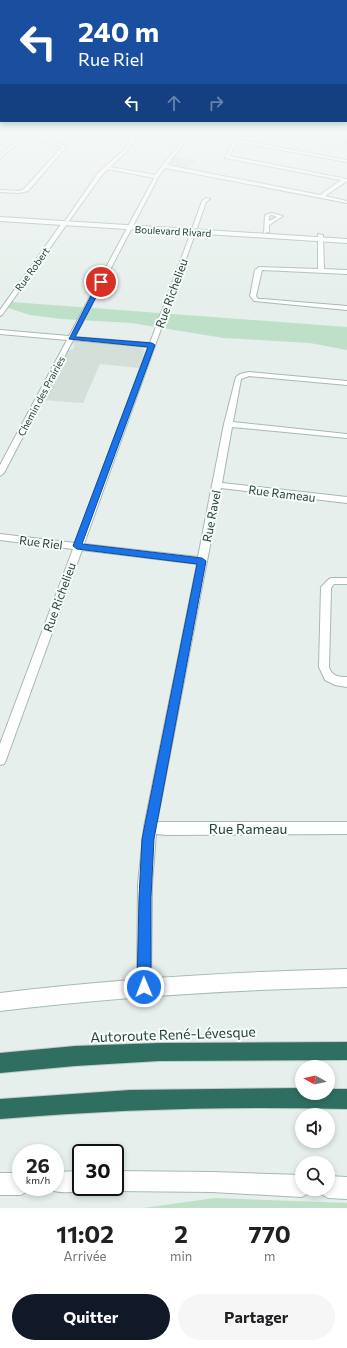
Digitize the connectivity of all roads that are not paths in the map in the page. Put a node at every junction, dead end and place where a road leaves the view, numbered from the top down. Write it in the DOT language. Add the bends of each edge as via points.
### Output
graph roads {
  1 [pos="27,189"];
  2 [pos="89,189"];
  3 [pos="150,189"];
  4 [pos="277,189"];
  5 [pos="332,189"];
  6 [pos="0,191"];
  7 [pos="321,197"];
  8 [pos="208,199"];
  9 [pos="347,202"];
  10 [pos="0,215"];
  11 [pos="0,219"];
  12 [pos="66,222"];
  13 [pos="268,224"];
  14 [pos="131,226"];
  15 [pos="194,230"];
  16 [pos="266,232"];
  17 [pos="320,237"];
  18 [pos="347,237"];
  19 [pos="347,241"];
  20 [pos="321,270"];
  21 [pos="347,272"];
  22 [pos="347,308"];
  23 [pos="0,314"];
  24 [pos="0,332"];
  25 [pos="71,338"];
  26 [pos="152,345"];
  27 [pos="347,383"];
  28 [pos="228,424"];
  29 [pos="347,436"];
  30 [pos="0,473"];
  31 [pos="217,485"];
  32 [pos="347,500"];
  33 [pos="0,537"];
  34 [pos="77,546"];
  35 [pos="202,561"];
  36 [pos="347,581"];
  37 [pos="347,682"];
  38 [pos="0,760"];
  39 [pos="150,827"];
  40 [pos="347,828"];
  41 [pos="347,978"];
  42 [pos="144,987"];
  43 [pos="0,1002"];
  44 [pos="347,1052"];
  45 [pos="0,1063"];
  46 [pos="347,1099"];
  47 [pos="0,1109"];
  48 [pos="124,1181"];
  49 [pos="0,1184"];
  50 [pos="12,1184"];
  51 [pos="295,1186"];
  52 [pos="335,1187"];
  53 [pos="347,1188"];
  1 -- 6 [label="street" via="20,192"];
  2 -- 12 [label="street, Rue Robert"];
  3 -- 14 [label="street, Chemin des Prairies"];
  4 -- 7 [label="street"];
  5 -- 7 [label="street"];
  7 -- 9 [label="street"];
  8 -- 15 [label="street, Rue Richelieu" via="204,201"];
  10 -- 12 [label="street, Boulevard Rivard"];
  11 -- 12 [label="street, Boulevard Rivard"];
  12 -- 14 [label="street, Boulevard Rivard"];
  12 -- 23 [label="street, Rue Robert"];
  13 -- 16 [label="street"];
  14 -- 15 [label="street, Boulevard Rivard"];
  14 -- 25 [label="street, Chemin des Prairies"];
  15 -- 16 [label="street, Boulevard Rivard"];
  15 -- 17 [label="street, Boulevard Rivard"];
  15 -- 26 [label="street, Rue Richelieu"];
  16 -- 17 [label="street, Boulevard Rivard"];
  17 -- 18 [label="street, Boulevard Rivard"];
  17 -- 19 [label="street, Boulevard Rivard"];
  17 -- 20 [label="street"];
  20 -- 21 [label="street"];
  20 -- 22 [label="street" via="260,268 253,298 262,301"];
  24 -- 25 [label="street"];
  25 -- 26 [label="street"];
  25 -- 30 [label="street, Chemin des Prairies"];
  26 -- 34 [label="street, Rue Richelieu"];
  27 -- 28 [label="street, Rue Ravel" via="242,375 237,380"];
  28 -- 29 [label="street"];
  28 -- 31 [label="street, Rue Ravel"];
  31 -- 32 [label="street, Rue Rameau"];
  31 -- 35 [label="street, Rue Ravel"];
  33 -- 34 [label="street, Rue Riel"];
  34 -- 35 [label="street, Rue Riel"];
  34 -- 38 [label="street, Rue Richelieu"];
  35 -- 39 [label="street, Rue Ravel"];
  36 -- 37 [label="street" via="332,581 326,587 324,667 324,672 330,679"];
  39 -- 40 [label="street, Rue Rameau"];
  39 -- 42 [label="street, Rue Ravel" via="145,884"];
  41 -- 42 [label="street"];
  42 -- 43 [label="street"];
  44 -- 45 [label="highway, Autoroute René-Lévesque" via="159,1052"];
  46 -- 47 [label="highway" via="165,1098"];
  48 -- 51 [label="street"];
  49 -- 50 [label="street"];
  52 -- 53 [label="street"];
}
